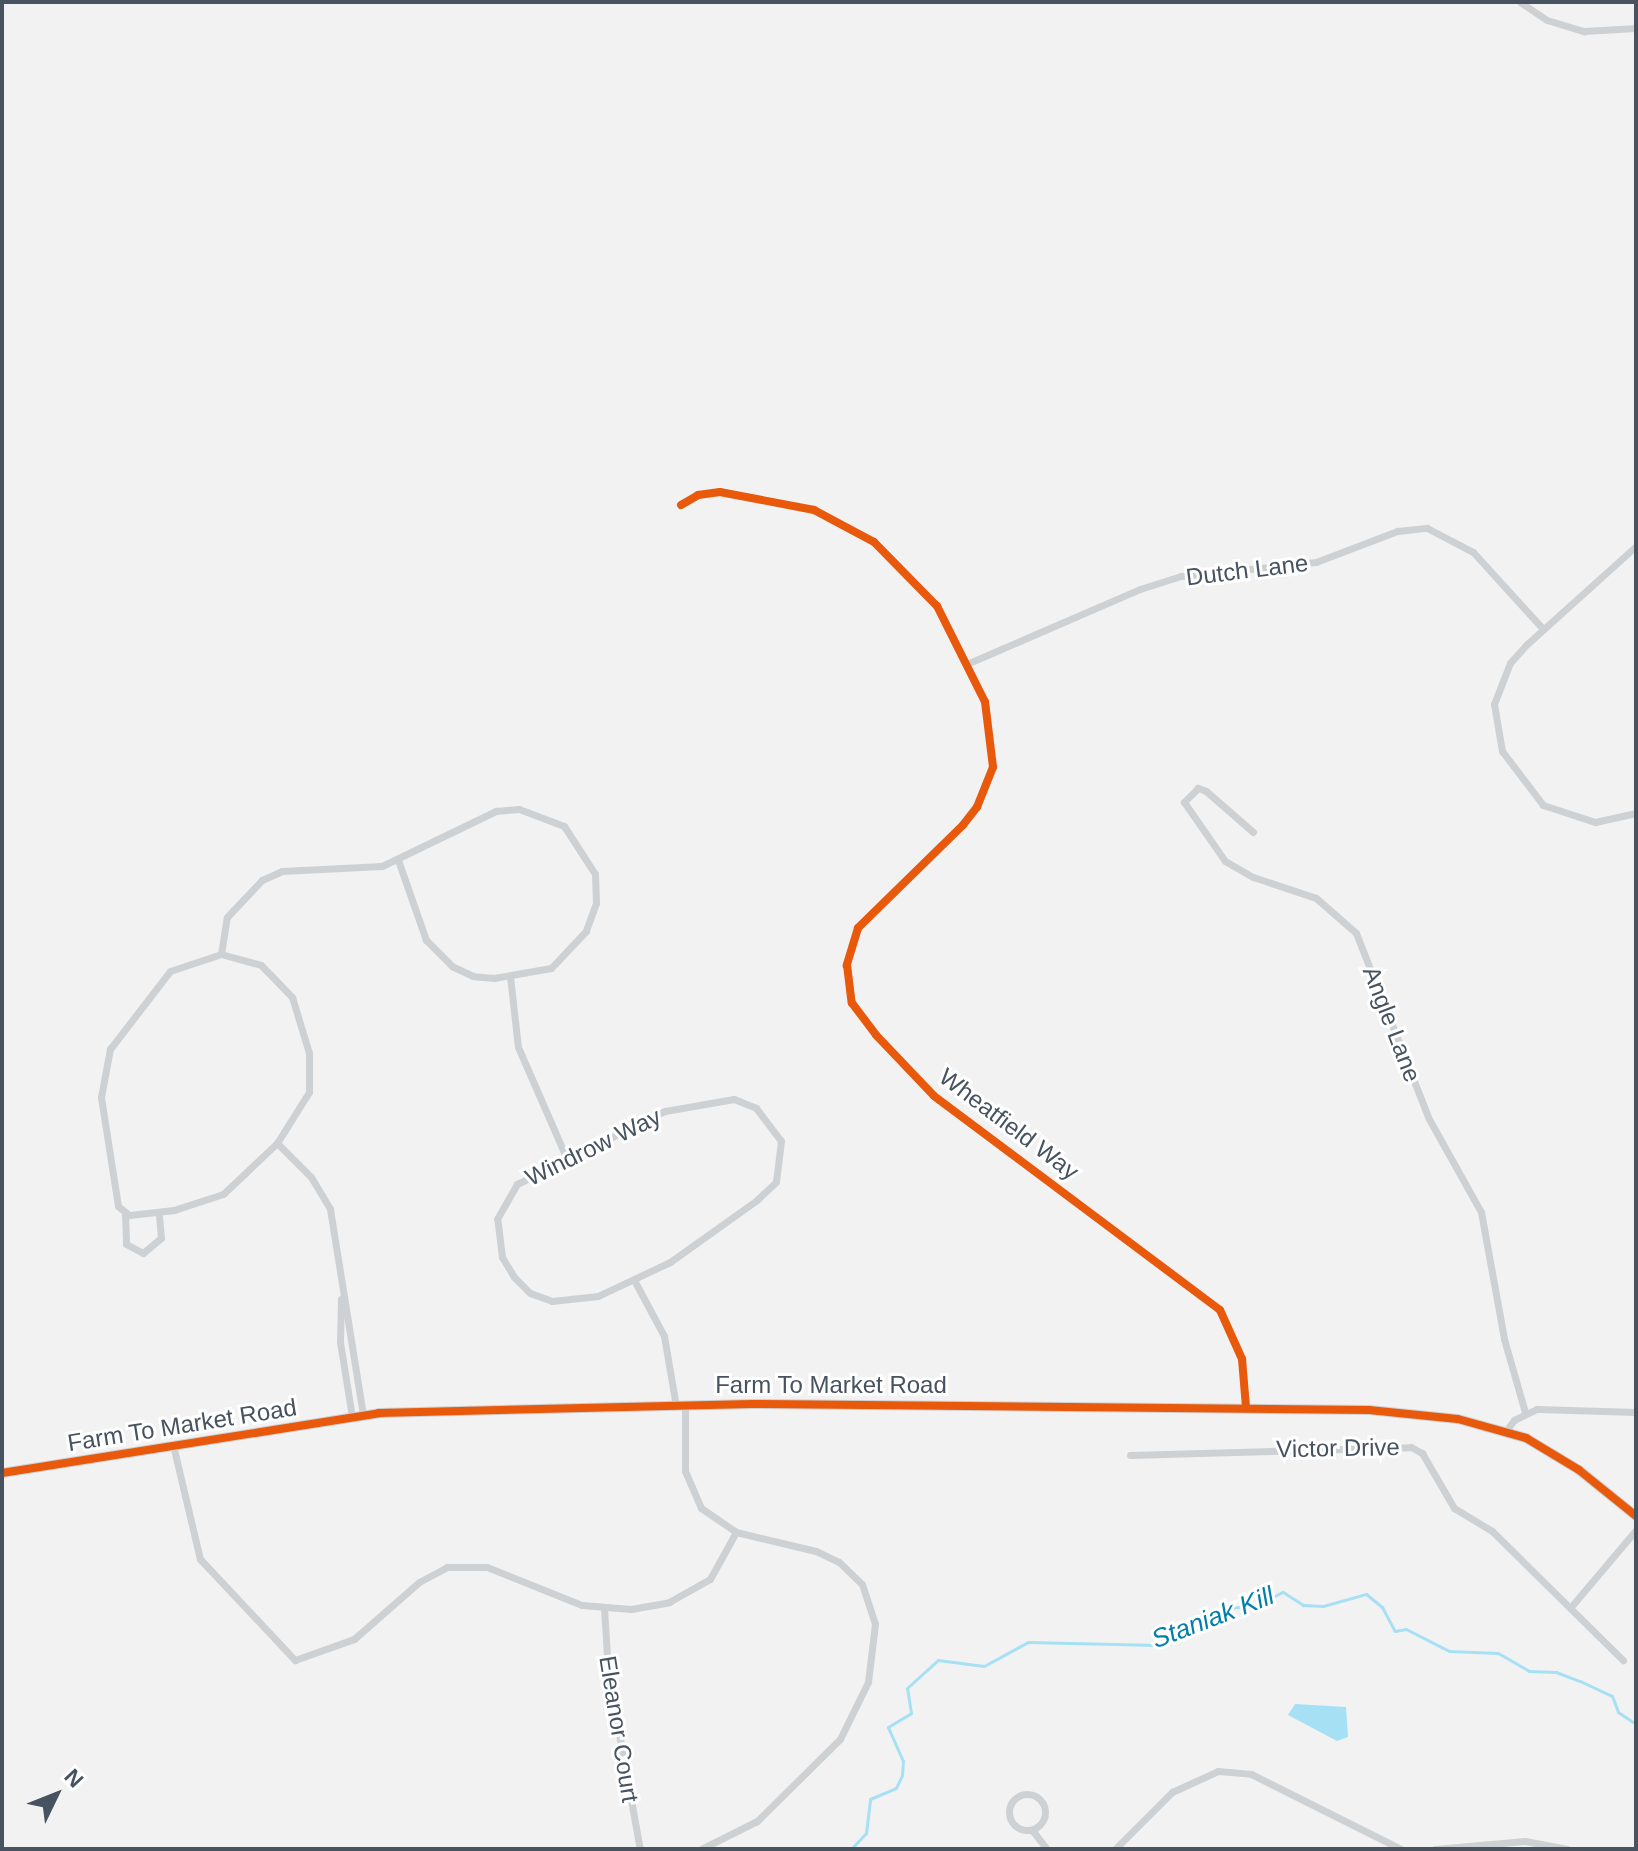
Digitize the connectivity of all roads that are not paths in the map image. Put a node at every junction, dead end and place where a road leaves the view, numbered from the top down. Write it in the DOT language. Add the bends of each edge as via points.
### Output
graph roads {
  1 [pos="1520,2"];
  2 [pos="1636,28"];
  3 [pos="681,505"];
  4 [pos="1636,546"];
  5 [pos="1543,629"];
  6 [pos="969,663"];
  7 [pos="1636,813"];
  8 [pos="1253,832"];
  9 [pos="398,860"];
  10 [pos="221,954"];
  11 [pos="510,976"];
  12 [pos="277,1143"];
  13 [pos="567,1159"];
  14 [pos="125,1213"];
  15 [pos="159,1213"];
  16 [pos="634,1280"];
  17 [pos="680,1406"];
  18 [pos="1246,1408"];
  19 [pos="1525,1412"];
  20 [pos="1636,1412"];
  21 [pos="358,1417"];
  22 [pos="1505,1432"];
  23 [pos="173,1445"];
  24 [pos="1130,1455"];
  25 [pos="2,1473"];
  26 [pos="1636,1516"];
  27 [pos="1636,1530"];
  28 [pos="736,1532"];
  29 [pos="604,1608"];
  30 [pos="1570,1608"];
  31 [pos="1623,1660"];
  32 [pos="1032,1830"];
  33 [pos="640,1849"];
  34 [pos="701,1849"];
  35 [pos="1047,1849"];
  36 [pos="1115,1849"];
  37 [pos="1401,1849"];
  38 [pos="1435,1849"];
  39 [pos="1567,1849"];
  1 -- 2 [label="street" via="1547,20 1584,31"];
  3 -- 6 [label="street, Wheatfield Way" via="698,495 745,494 814,510 847,526 883,549 921,585"];
  4 -- 5 [label="street"];
  5 -- 6 [label="street, Dutch Lane" via="1473,552 1427,528 1397,531 1316,562 1167,580"];
  5 -- 7 [label="street" via="1510,663 1499,684 1494,704 1502,751 1525,788 1560,814 1595,822"];
  6 -- 18 [label="street, Wheatfield Way" via="991,724 993,767 987,787 963,825 858,928 847,965 852,1003 934,1096 1220,1310 1242,1359"];
  8 -- 19 [label="street, Angle Lane" via="1206,791 1198,788 1184,802 1225,861 1253,877 1316,898 1356,933 1429,1119 1481,1212 1504,1339"];
  9 -- 10 [label="street" via="382,866 282,871 262,880 233,906 223,927"];
  9 -- 11 [label="street" via="426,940 437,953 473,976"];
  9 -- 11 [label="street" via="496,811 519,809 564,826 595,874 596,903 586,931 551,968"];
  10 -- 12 [label="street" via="261,965 284,984 298,1012 309,1053 309,1092"];
  10 -- 14 [label="street" via="170,971 110,1049 101,1097 118,1206"];
  11 -- 13 [label="street" via="518,1047"];
  12 -- 15 [label="street" via="223,1194"];
  12 -- 21 [label="street" via="311,1177 330,1209"];
  13 -- 16 [label="street, Windrow Way" via="517,1184 503,1200 497,1219 502,1257 530,1293 552,1301 571,1303"];
  13 -- 16 [label="street, Windrow Way" via="665,1111 721,1100 756,1108 781,1141 776,1182 697,1244"];
  14 -- 15 [label="street"];
  14 -- 15 [label="street" via="126,1244 143,1253 161,1238"];
  16 -- 17 [label="street" via="664,1336"];
  17 -- 18 [label="street, Farm To Market Road"];
  17 -- 21 [label="street, Farm To Market Road"];
  17 -- 28 [label="street" via="689,1484 701,1508"];
  18 -- 22 [label="street, Farm To Market Road" via="1421,1414"];
  19 -- 20 [label="street"];
  19 -- 22 [label="street"];
  21 -- 23 [label="street, Farm To Market Road"];
  22 -- 26 [label="street, Farm To Market Road" via="1579,1470"];
  23 -- 25 [label="street, Farm To Market Road"];
  23 -- 29 [label="street" via="200,1559 293,1659 354,1639 419,1582 447,1567 487,1567 558,1598"];
  24 -- 30 [label="street, Victor Drive" via="1411,1447 1422,1453 1454,1508 1492,1531"];
  27 -- 30 [label="street"];
  28 -- 29 [label="street" via="717,1569 694,1592 651,1607"];
  28 -- 34 [label="street" via="816,1551 852,1573 873,1612 874,1658 856,1713 831,1750 757,1821"];
  29 -- 33 [label="street, Eleanor Court" via="608,1672"];
  30 -- 31 [label="street, Victor Drive"];
  32 -- 32 [label="street" via="1042,1823 1044,1805 1036,1796 1018,1796 1009,1810 1011,1822"];
  32 -- 35 [label="street"];
  36 -- 37 [label="street" via="1172,1792 1218,1771 1251,1774"];
  38 -- 39 [label="street" via="1525,1841"];
}
